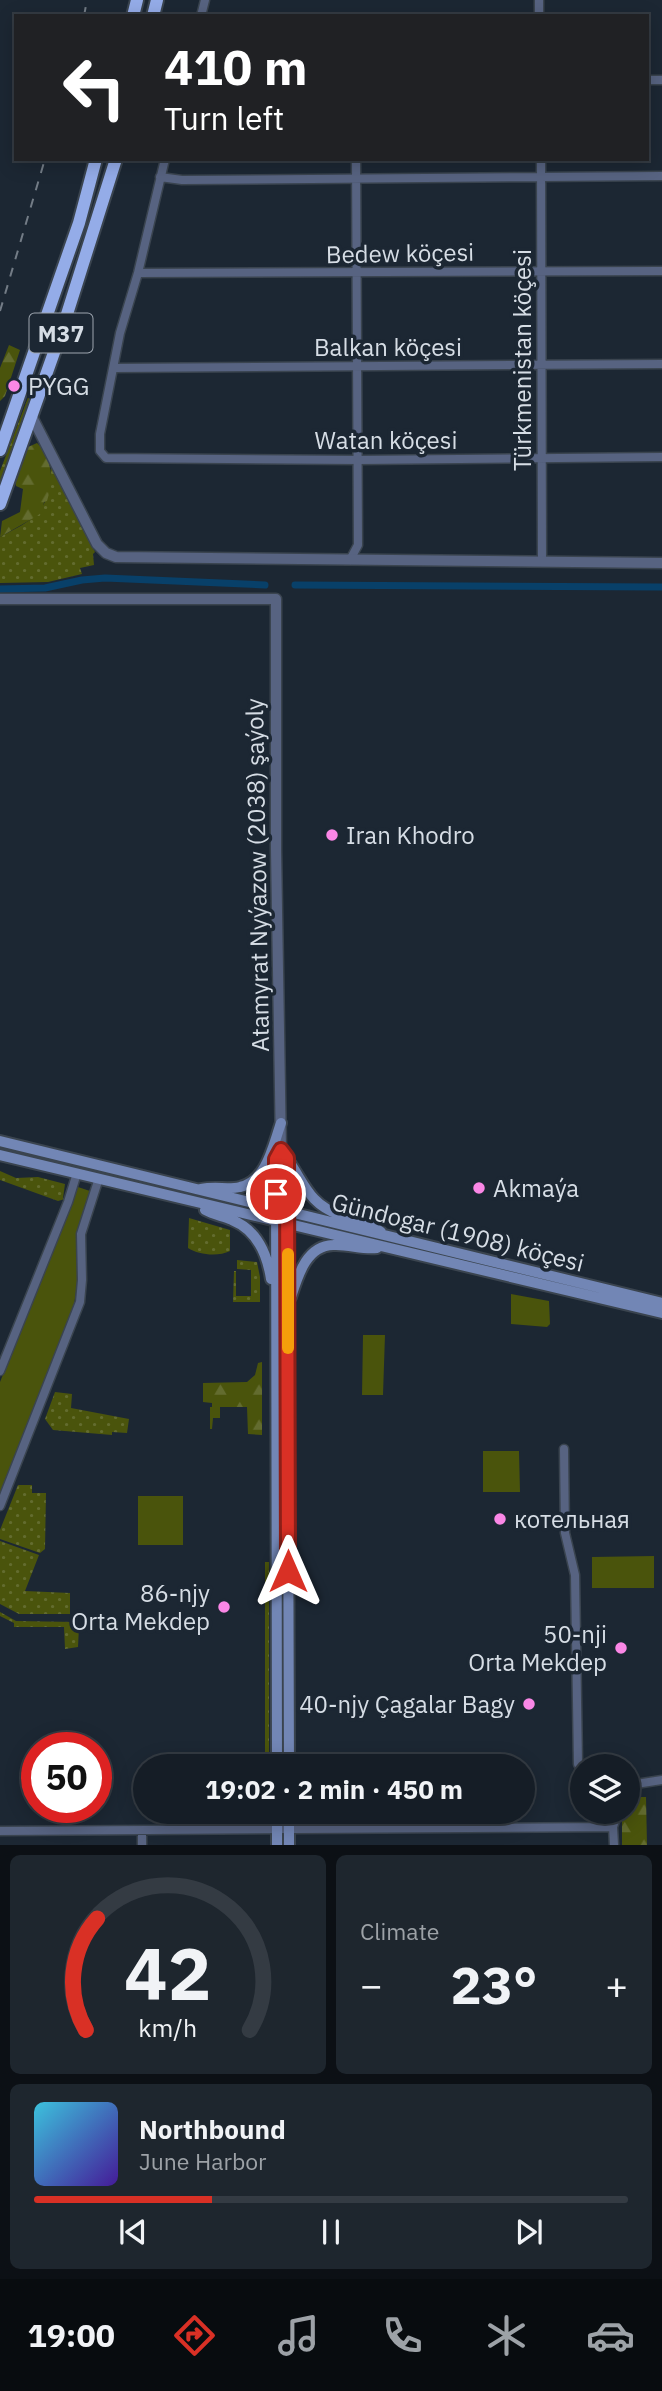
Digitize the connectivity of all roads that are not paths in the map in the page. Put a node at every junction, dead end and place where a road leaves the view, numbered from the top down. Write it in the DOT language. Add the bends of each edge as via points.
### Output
graph roads {
  1 [pos="95,161"];
  2 [pos="115,161"];
  3 [pos="164,161"];
  4 [pos="356,161"];
  5 [pos="541,161"];
  6 [pos="662,176"];
  7 [pos="160,177"];
  8 [pos="541,177"];
  9 [pos="356,178"];
  10 [pos="541,271"];
  11 [pos="662,271"];
  12 [pos="138,273"];
  13 [pos="356,273"];
  14 [pos="44,325"];
  15 [pos="62,330"];
  16 [pos="662,364"];
  17 [pos="541,365"];
  18 [pos="358,366"];
  19 [pos="114,368"];
  20 [pos="27,371"];
  21 [pos="45,377"];
  22 [pos="33,417"];
  23 [pos="0,450"];
  24 [pos="541,457"];
  25 [pos="662,457"];
  26 [pos="359,460"];
  27 [pos="0,504"];
  28 [pos="350,560"];
  29 [pos="542,561"];
  30 [pos="662,563"];
  31 [pos="0,599"];
  32 [pos="281,1123"];
  33 [pos="0,1141"];
  34 [pos="284,1154"];
  35 [pos="0,1155"];
  36 [pos="81,1161"];
  37 [pos="77,1173"];
  38 [pos="99,1178"];
  39 [pos="198,1190"];
  40 [pos="194,1202"];
  41 [pos="282,1210"];
  42 [pos="282,1223"];
  43 [pos="386,1242"];
  44 [pos="662,1303"];
  45 [pos="282,1306"];
  46 [pos="662,1313"];
  47 [pos="0,1371"];
  48 [pos="564,1449"];
  49 [pos="0,1506"];
  50 [pos="276,1754"];
  51 [pos="289,1754"];
  52 [pos="578,1754"];
  53 [pos="662,1780"];
  54 [pos="640,1783"];
  55 [pos="276,1824"];
  56 [pos="289,1824"];
  57 [pos="614,1824"];
  58 [pos="613,1827"];
  59 [pos="289,1828"];
  60 [pos="276,1829"];
  61 [pos="0,1831"];
  62 [pos="142,1832"];
  63 [pos="142,1845"];
  64 [pos="277,1845"];
  65 [pos="289,1845"];
  66 [pos="614,1845"];
  1 -- 14 [label="highway, M37"];
  2 -- 15 [label="highway, M37"];
  3 -- 7 [label="street"];
  4 -- 9 [label="street"];
  5 -- 8 [label="street, Türkmenistan köçesi"];
  6 -- 8 [label="street"];
  7 -- 9 [label="street"];
  7 -- 12 [label="street"];
  8 -- 9 [label="street"];
  8 -- 10 [label="street, Türkmenistan köçesi"];
  9 -- 13 [label="street"];
  10 -- 11 [label="street, Bedew köçesi"];
  10 -- 13 [label="street, Bedew köçesi"];
  10 -- 17 [label="street, Türkmenistan köçesi"];
  12 -- 13 [label="street, Bedew köçesi"];
  12 -- 19 [label="street"];
  13 -- 18 [label="street"];
  14 -- 15 [label="highway" via="48,331"];
  14 -- 20 [label="highway, M37"];
  15 -- 21 [label="highway, M37"];
  16 -- 17 [label="street, Balkan köçesi"];
  17 -- 18 [label="street, Balkan köçesi"];
  17 -- 24 [label="street, Türkmenistan köçesi"];
  18 -- 19 [label="street, Balkan köçesi"];
  18 -- 26 [label="street"];
  19 -- 26 [label="street, Watan köçesi" via="100,433 104,457"];
  20 -- 21 [label="highway" via="41,370"];
  20 -- 23 [label="highway, M37"];
  21 -- 22 [label="highway, M37"];
  22 -- 27 [label="highway, M37"];
  22 -- 28 [label="street" via="97,544 110,555"];
  24 -- 25 [label="street, Watan köçesi"];
  24 -- 26 [label="street, Watan köçesi"];
  24 -- 29 [label="street, Türkmenistan köçesi"];
  26 -- 28 [label="street" via="358,545"];
  28 -- 29 [label="street"];
  29 -- 30 [label="street"];
  31 -- 32 [label="street, Atamyrat Nyýazow (2038) şaýoly" via="276,599"];
  32 -- 34 [label="street, Atamyrat Nyýazow (2038) şaýoly"];
  32 -- 39 [label="main road" via="265,1167 253,1180 238,1188"];
  33 -- 36 [label="main road, Gündogar (1908) köçesi"];
  34 -- 41 [label="main road, Atamyrat Nyýazow (2038) şaýoly"];
  34 -- 43 [label="main road" via="318,1203 344,1217 370,1223"];
  35 -- 37 [label="main road, Gündogar (1908) köçesi"];
  36 -- 37 [label="main road"];
  36 -- 39 [label="main road, Gündogar (1908) köçesi"];
  37 -- 38 [label="main road, Gündogar (1908) köçesi"];
  37 -- 47 [label="street"];
  38 -- 40 [label="main road, Gündogar (1908) köçesi"];
  38 -- 49 [label="street" via="81,1234 80,1302"];
  39 -- 41 [label="main road, Gündogar (1908) köçesi"];
  40 -- 42 [label="main road, Gündogar (1908) köçesi"];
  40 -- 45 [label="main road" via="254,1236"];
  41 -- 42 [label="main road, Atamyrat Nyýazow (2038) şaýoly"];
  41 -- 43 [label="main road, Gündogar (1908) köçesi"];
  42 -- 43 [label="main road, Gündogar (1908) köçesi"];
  42 -- 45 [label="main road, Atamyrat Nyýazow (2038) şaýoly"];
  43 -- 44 [label="main road, Gündogar (1908) köçesi"];
  43 -- 45 [label="main road" via="364,1250 333,1245 318,1250 302,1266"];
  43 -- 46 [label="main road, Gündogar (1908) köçesi"];
  45 -- 50 [label="main road, Atamyrat Nyýazow (2038) şaýoly"];
  45 -- 51 [label="main road, Atamyrat Nyýazow (2038) şaýoly"];
  48 -- 52 [label="street" via="565,1533 575,1575"];
  53 -- 54 [label="street"];
  55 -- 60 [label="main road"];
  56 -- 59 [label="main road"];
  57 -- 58 [label="street"];
  58 -- 59 [label="street"];
  58 -- 66 [label="street"];
  59 -- 60 [label="street"];
  59 -- 65 [label="main road"];
  60 -- 62 [label="street"];
  60 -- 64 [label="main road"];
  61 -- 62 [label="street"];
  62 -- 63 [label="street"];
}
